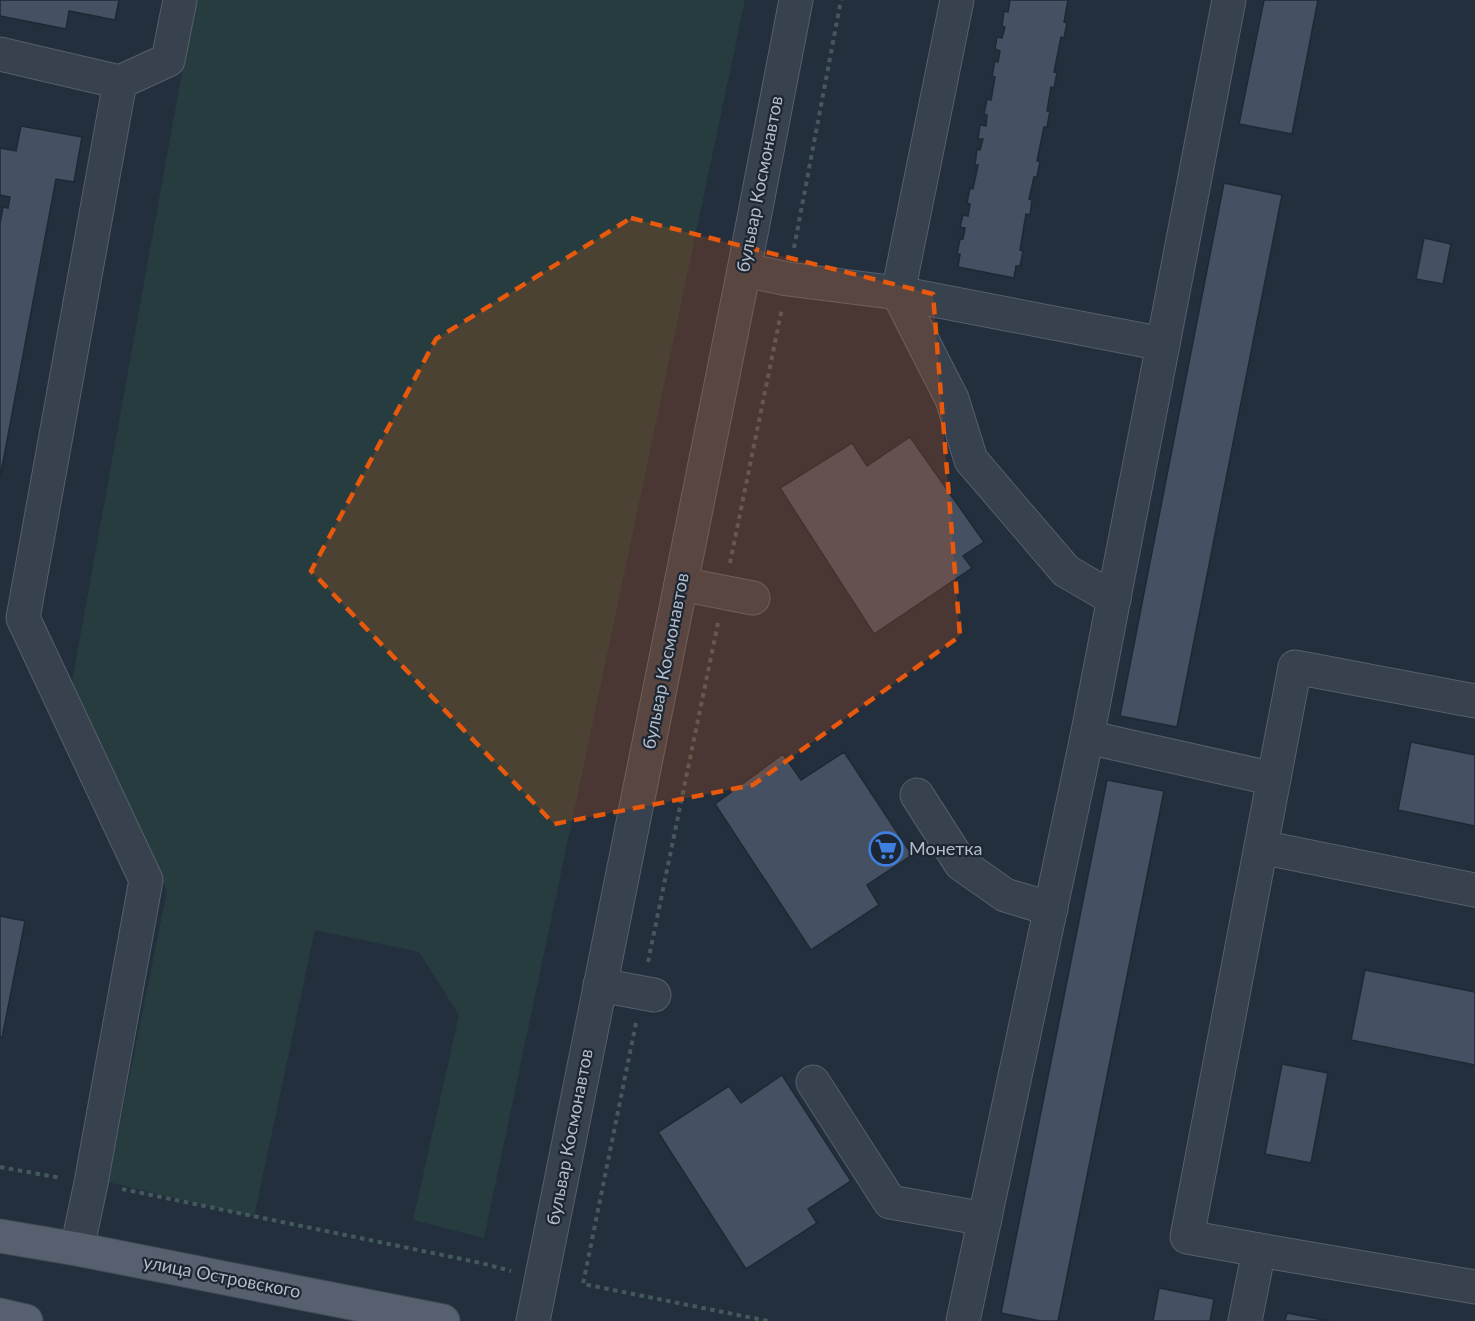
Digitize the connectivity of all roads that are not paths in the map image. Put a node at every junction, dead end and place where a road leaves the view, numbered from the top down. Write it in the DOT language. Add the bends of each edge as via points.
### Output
graph roads {
  1 [pos="180,0"];
  2 [pos="796,0"];
  3 [pos="957,0"];
  4 [pos="1229,0"];
  5 [pos="0,54"];
  6 [pos="120,82"];
  7 [pos="744,270"];
  8 [pos="898,293"];
  9 [pos="1163,344"];
  10 [pos="681,584"];
  11 [pos="739,596"];
  12 [pos="1114,599"];
  13 [pos="1475,701"];
  14 [pos="1088,737"];
  15 [pos="1274,779"];
  16 [pos="916,795"];
  17 [pos="1261,847"];
  18 [pos="1475,890"];
  19 [pos="1051,909"];
  20 [pos="600,985"];
  21 [pos="648,994"];
  22 [pos="813,1082"];
  23 [pos="985,1219"];
  24 [pos="0,1236"];
  25 [pos="77,1249"];
  26 [pos="1259,1250"];
  27 [pos="1475,1287"];
  28 [pos="0,1316"];
  29 [pos="26,1321"];
  30 [pos="443,1321"];
  31 [pos="533,1321"];
  32 [pos="963,1321"];
  33 [pos="1245,1321"];
  1 -- 6 [label="street" via="168,60"];
  2 -- 7 [label="street, бульвар Космонавтов"];
  3 -- 8 [label="street"];
  4 -- 9 [label="street"];
  5 -- 6 [label="street"];
  6 -- 25 [label="street" via="23,618 146,880"];
  7 -- 8 [label="street"];
  7 -- 10 [label="street, бульвар Космонавтов"];
  8 -- 9 [label="street"];
  8 -- 12 [label="street" via="952,399 971,460 1066,571"];
  9 -- 12 [label="street"];
  10 -- 11 [label="street"];
  10 -- 20 [label="street, бульвар Космонавтов"];
  12 -- 14 [label="street"];
  13 -- 15 [label="street" via="1295,667"];
  14 -- 15 [label="street"];
  14 -- 19 [label="street"];
  15 -- 17 [label="street"];
  16 -- 19 [label="street" via="961,864 1005,896"];
  17 -- 18 [label="street"];
  17 -- 26 [label="street" via="1187,1237"];
  19 -- 23 [label="street"];
  20 -- 21 [label="street"];
  20 -- 31 [label="street, бульвар Космонавтов"];
  22 -- 23 [label="street" via="891,1202"];
  23 -- 32 [label="street"];
  24 -- 25 [label="main road, улица Островского"];
  25 -- 30 [label="main road, улица Островского"];
  26 -- 27 [label="street"];
  26 -- 33 [label="street"];
  28 -- 29 [label="main road"];
}
